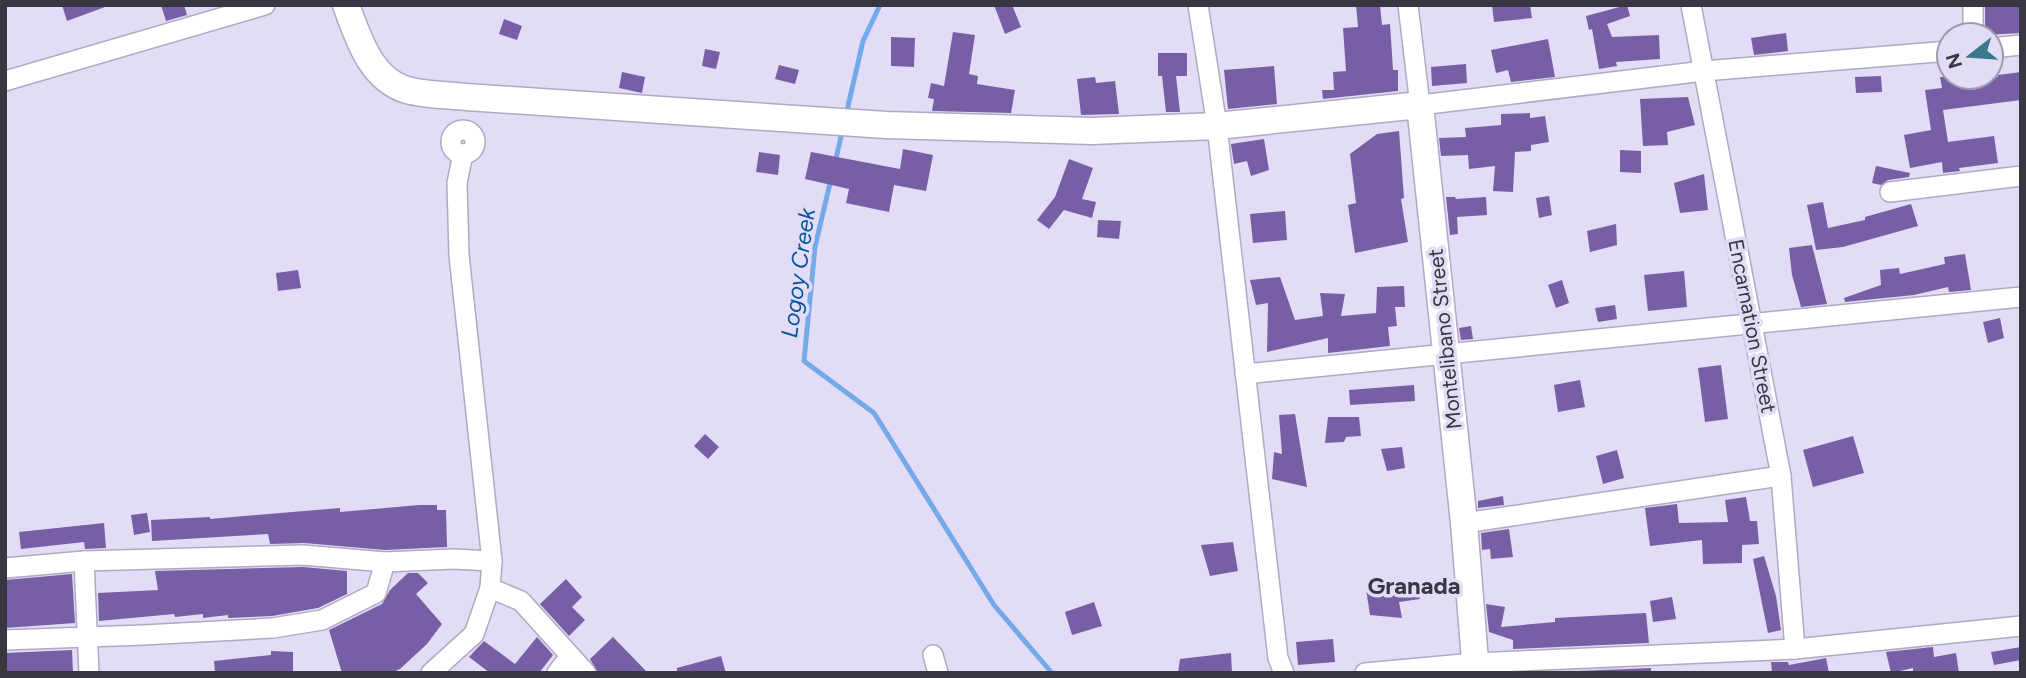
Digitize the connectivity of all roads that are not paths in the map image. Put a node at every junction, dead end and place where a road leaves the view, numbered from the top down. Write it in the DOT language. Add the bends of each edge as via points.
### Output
graph roads {
  1 [pos="265,5"];
  2 [pos="346,5"];
  3 [pos="1198,5"];
  4 [pos="1408,5"];
  5 [pos="1691,5"];
  6 [pos="1935,52"];
  7 [pos="1704,71"];
  8 [pos="5,81"];
  9 [pos="466,97"];
  10 [pos="1420,105"];
  11 [pos="1217,126"];
  12 [pos="2021,176"];
  13 [pos="1890,192"];
  14 [pos="2021,297"];
  15 [pos="1752,323"];
  16 [pos="1447,355"];
  17 [pos="1245,374"];
  18 [pos="1781,476"];
  19 [pos="1464,523"];
  20 [pos="84,561"];
  21 [pos="492,561"];
  22 [pos="385,562"];
  23 [pos="5,568"];
  24 [pos="490,588"];
  25 [pos="2021,625"];
  26 [pos="86,636"];
  27 [pos="5,640"];
  28 [pos="1794,649"];
  29 [pos="570,656"];
  30 [pos="1475,668"];
  31 [pos="89,673"];
  32 [pos="431,673"];
  33 [pos="557,673"];
  34 [pos="586,673"];
  35 [pos="1284,673"];
  36 [pos="1366,673"];
  1 -- 8 [label="street"];
  2 -- 9 [label="main road" via="377,73 406,90"];
  3 -- 11 [label="street"];
  4 -- 10 [label="street, Montelibano Street"];
  5 -- 7 [label="street, Encarnation Street"];
  6 -- 7 [label="street"];
  7 -- 10 [label="street"];
  7 -- 15 [label="street, Encarnation Street"];
  9 -- 11 [label="main road" via="886,125 1092,131"];
  9 -- 21 [label="street" via="464,129 450,138 451,146 463,154 457,183 459,255"];
  10 -- 11 [label="main road"];
  10 -- 16 [label="main road, Montelibano Street"];
  11 -- 17 [label="street"];
  12 -- 13 [label="street"];
  14 -- 15 [label="street"];
  15 -- 16 [label="street"];
  15 -- 18 [label="street, Encarnation Street"];
  16 -- 17 [label="street"];
  16 -- 19 [label="main road, Montelibano Street"];
  17 -- 35 [label="street" via="1278,658"];
  18 -- 19 [label="street"];
  18 -- 28 [label="street, Encarnation Street"];
  19 -- 30 [label="main road, Montelibano Street"];
  20 -- 22 [label="street" via="303,555"];
  20 -- 23 [label="street"];
  20 -- 26 [label="street"];
  21 -- 22 [label="street"];
  21 -- 24 [label="street"];
  22 -- 26 [label="street" via="376,593 322,620 272,628"];
  24 -- 29 [label="street" via="521,601"];
  24 -- 32 [label="street" via="474,634"];
  25 -- 28 [label="street"];
  26 -- 27 [label="street"];
  26 -- 31 [label="street"];
  28 -- 30 [label="street"];
  29 -- 33 [label="street"];
  29 -- 34 [label="street"];
  30 -- 36 [label="street"];
}
